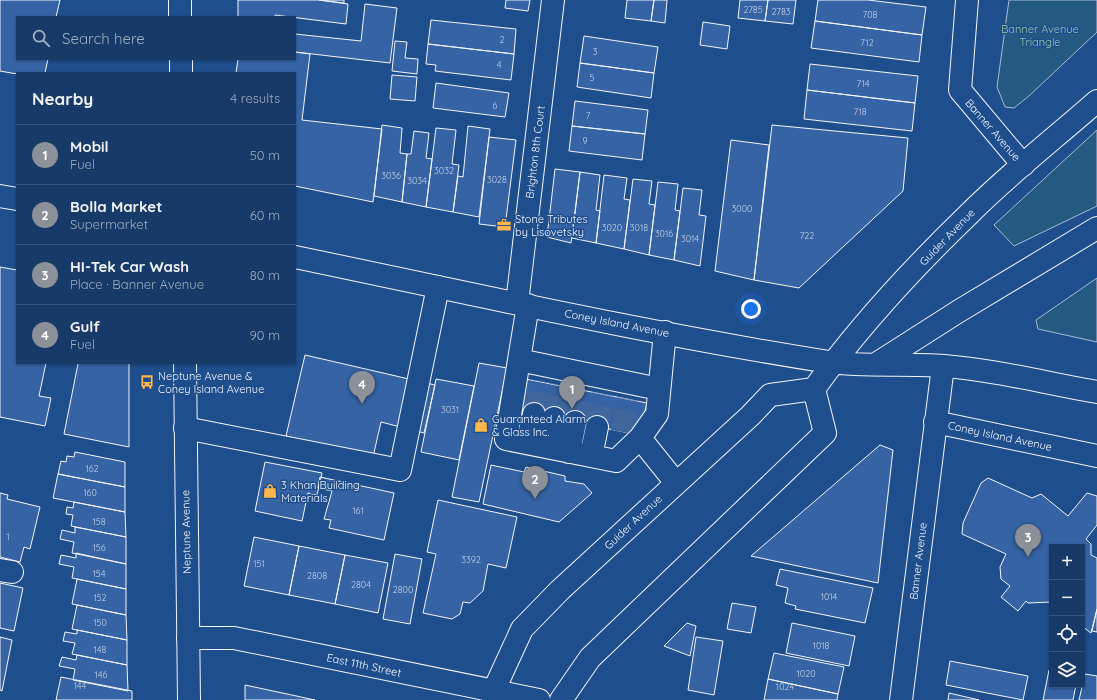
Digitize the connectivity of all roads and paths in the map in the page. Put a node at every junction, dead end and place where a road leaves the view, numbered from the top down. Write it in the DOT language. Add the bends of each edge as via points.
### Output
graph roads {
  1 [pos="180,0"];
  2 [pos="553,0"];
  3 [pos="967,0"];
  4 [pos="180,16"];
  5 [pos="181,60"];
  6 [pos="181,72"];
  7 [pos="1097,101"];
  8 [pos="1023,165"];
  9 [pos="0,196"];
  10 [pos="16,199"];
  11 [pos="1097,228"];
  12 [pos="296,257"];
  13 [pos="438,287"];
  14 [pos="522,304"];
  15 [pos="665,332"];
  16 [pos="519,360"];
  17 [pos="833,362"];
  18 [pos="185,364"];
  19 [pos="876,364"];
  20 [pos="943,366"];
  21 [pos="659,389"];
  22 [pos="814,389"];
  23 [pos="1097,392"];
  24 [pos="544,416"];
  25 [pos="575,422"];
  26 [pos="935,422"];
  27 [pos="597,427"];
  28 [pos="185,428"];
  29 [pos="631,435"];
  30 [pos="537,445"];
  31 [pos="569,452"];
  32 [pos="591,456"];
  33 [pos="1097,456"];
  34 [pos="676,483"];
  35 [pos="188,638"];
  36 [pos="493,695"];
  37 [pos="189,700"];
  38 [pos="539,700"];
  39 [pos="561,700"];
  40 [pos="902,700"];
  1 -- 4 [label="main road"];
  2 -- 14 [label="main road, Brighton 8th Court"];
  3 -- 8 [label="main road, Banner Avenue" via="960,90"];
  5 -- 6 [label="main road"];
  7 -- 8 [label="main road, Guider Avenue"];
  8 -- 17 [label="main road, Guider Avenue" via="954,230 888,298"];
  9 -- 10 [label="main road"];
  11 -- 19 [label="main road"];
  12 -- 13 [label="main road, Coney Island Avenue"];
  13 -- 14 [label="main road, Coney Island Avenue"];
  13 -- 28 [label="main road" via="400,470"];
  14 -- 15 [label="main road, Coney Island Avenue"];
  14 -- 16 [label="main road, Brighton 8th Court"];
  15 -- 17 [label="main road, Coney Island Avenue"];
  15 -- 21 [label="main road"];
  16 -- 21 [label="main road" via="551,375 630,391"];
  16 -- 30 [label="main road, Brighton 8th Court" via="506,439"];
  17 -- 19 [label="main road, Coney Island Avenue"];
  17 -- 22 [label="main road, Guider Avenue"];
  18 -- 28 [label="main road, Neptune Avenue"];
  19 -- 20 [label="main road, Coney Island Avenue"];
  20 -- 23 [label="main road, Coney Island Avenue" via="981,370"];
  20 -- 26 [label="main road, Coney Island Avenue"];
  21 -- 29 [label="main road" via="656,414"];
  22 -- 34 [label="main road, Guider Avenue" via="770,395"];
  22 -- 39 [label="main road" via="825,433 590,658"];
  24 -- 30 [label="main road"];
  25 -- 31 [label="main road"];
  26 -- 33 [label="main road, Coney Island Avenue"];
  26 -- 40 [label="main road, Banner Avenue"];
  27 -- 32 [label="main road"];
  28 -- 35 [label="main road, Neptune Avenue"];
  29 -- 32 [label="main road" via="616,461"];
  29 -- 34 [label="main road"];
  30 -- 31 [label="main road"];
  31 -- 32 [label="main road"];
  34 -- 36 [label="main road, Guider Avenue" via="560,590 522,629"];
  35 -- 36 [label="main road, East 11th Street" via="234,638 442,681"];
  35 -- 37 [label="main road, Neptune Avenue"];
  36 -- 38 [label="main road, East 11th Street"];
}
